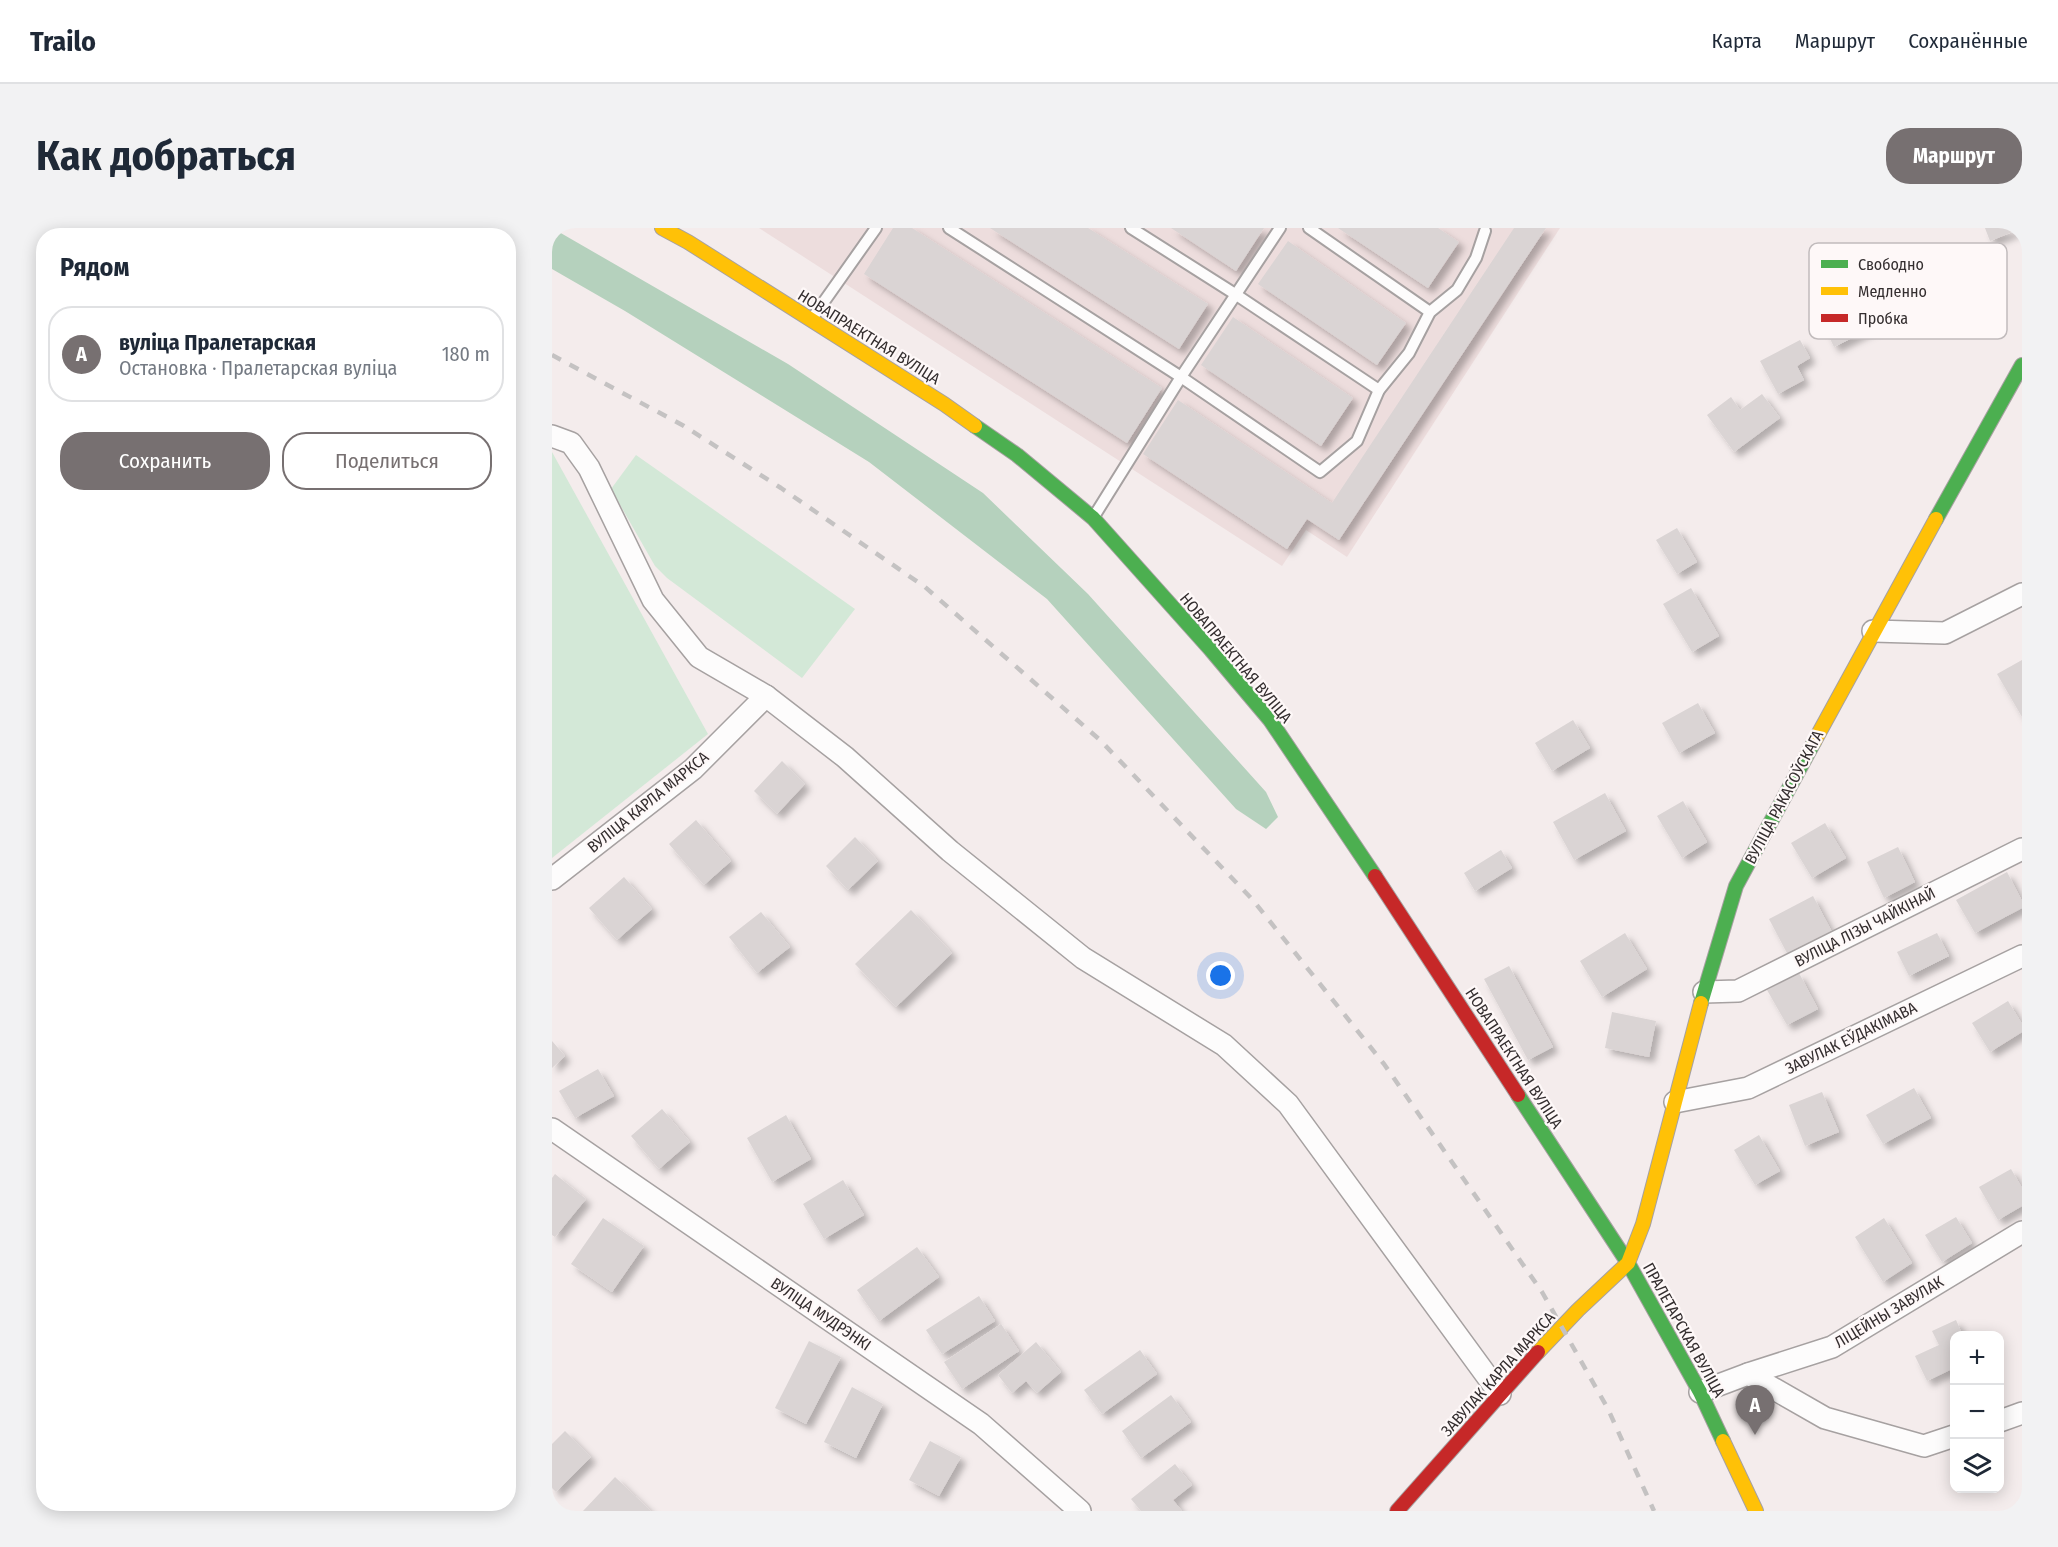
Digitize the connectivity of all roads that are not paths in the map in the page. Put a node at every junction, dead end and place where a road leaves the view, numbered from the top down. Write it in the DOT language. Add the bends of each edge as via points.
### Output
graph roads {
  1 [pos="662,228"];
  2 [pos="876,228"];
  3 [pos="950,228"];
  4 [pos="1131,228"];
  5 [pos="1280,228"];
  6 [pos="1309,228"];
  7 [pos="1484,229"];
  8 [pos="1235,294"];
  9 [pos="1430,312"];
  10 [pos="811,320"];
  11 [pos="2022,365"];
  12 [pos="1181,377"];
  13 [pos="1379,390"];
  14 [pos="552,436"];
  15 [pos="1093,518"];
  16 [pos="2022,594"];
  17 [pos="1873,630"];
  18 [pos="766,696"];
  19 [pos="2022,849"];
  20 [pos="552,879"];
  21 [pos="2022,956"];
  22 [pos="1704,992"];
  23 [pos="1675,1102"];
  24 [pos="552,1129"];
  25 [pos="2022,1232"];
  26 [pos="1628,1263"];
  27 [pos="1748,1374"];
  28 [pos="1700,1392"];
  29 [pos="1500,1394"];
  30 [pos="2022,1413"];
  31 [pos="2004,1420"];
  32 [pos="1950,1437"];
  33 [pos="1080,1511"];
  34 [pos="1397,1511"];
  35 [pos="1756,1511"];
  1 -- 10 [label="street, НОВАПРАЕКТНАЯ ВУЛІЦА"];
  2 -- 10 [label="lane"];
  3 -- 12 [label="lane"];
  4 -- 8 [label="lane"];
  5 -- 8 [label="lane"];
  6 -- 9 [label="lane"];
  7 -- 9 [label="lane" via="1476,258 1457,290"];
  8 -- 12 [label="lane"];
  8 -- 13 [label="lane"];
  9 -- 13 [label="lane" via="1409,353"];
  10 -- 15 [label="street, НОВАПРАЕКТНАЯ ВУЛІЦА" via="1017,454"];
  11 -- 17 [label="street, ВУЛІЦА РАКАСОЎСКАГА"];
  12 -- 13 [label="lane" via="1320,472 1357,441"];
  12 -- 15 [label="lane"];
  14 -- 18 [label="street" via="571,443 589,468 653,600 699,657"];
  15 -- 26 [label="street, НОВАПРАЕКТНАЯ ВУЛІЦА" via="1270,720"];
  16 -- 17 [label="street" via="1945,633"];
  17 -- 22 [label="street, ВУЛІЦА РАКАСОЎСКАГА" via="1736,886"];
  18 -- 20 [label="street, ВУЛІЦА КАРЛА МАРКСА" via="693,770"];
  18 -- 29 [label="street" via="1083,958 1224,1045 1288,1104"];
  19 -- 22 [label="street, ВУЛІЦА ЛІЗЫ ЧАЙКІНАЙ" via="1738,990"];
  21 -- 23 [label="street, ЗАВУЛАК ЕЎДАКІМАВА" via="1748,1088"];
  22 -- 23 [label="street, ВУЛІЦА РАКАСОЎСКАГА"];
  23 -- 26 [label="street, ВУЛІЦА РАКАСОЎСКАГА" via="1643,1224"];
  24 -- 33 [label="street, ВУЛІЦА МУДРЭНКІ" via="981,1424"];
  25 -- 27 [label="street, ЛІЦЕЙНЫ ЗАВУЛАК" via="1832,1347"];
  26 -- 28 [label="street, ПРАЛЕТАРСКАЯ ВУЛІЦА"];
  26 -- 29 [label="street, ЗАВУЛАК КАРЛА МАРКСА"];
  27 -- 28 [label="street"];
  27 -- 32 [label="street" via="1825,1418 1924,1446"];
  28 -- 35 [label="street, ПРАЛЕТАРСКАЯ ВУЛІЦА"];
  29 -- 34 [label="street, ЗАВУЛАК КАРЛА МАРКСА"];
  30 -- 31 [label="street"];
}
